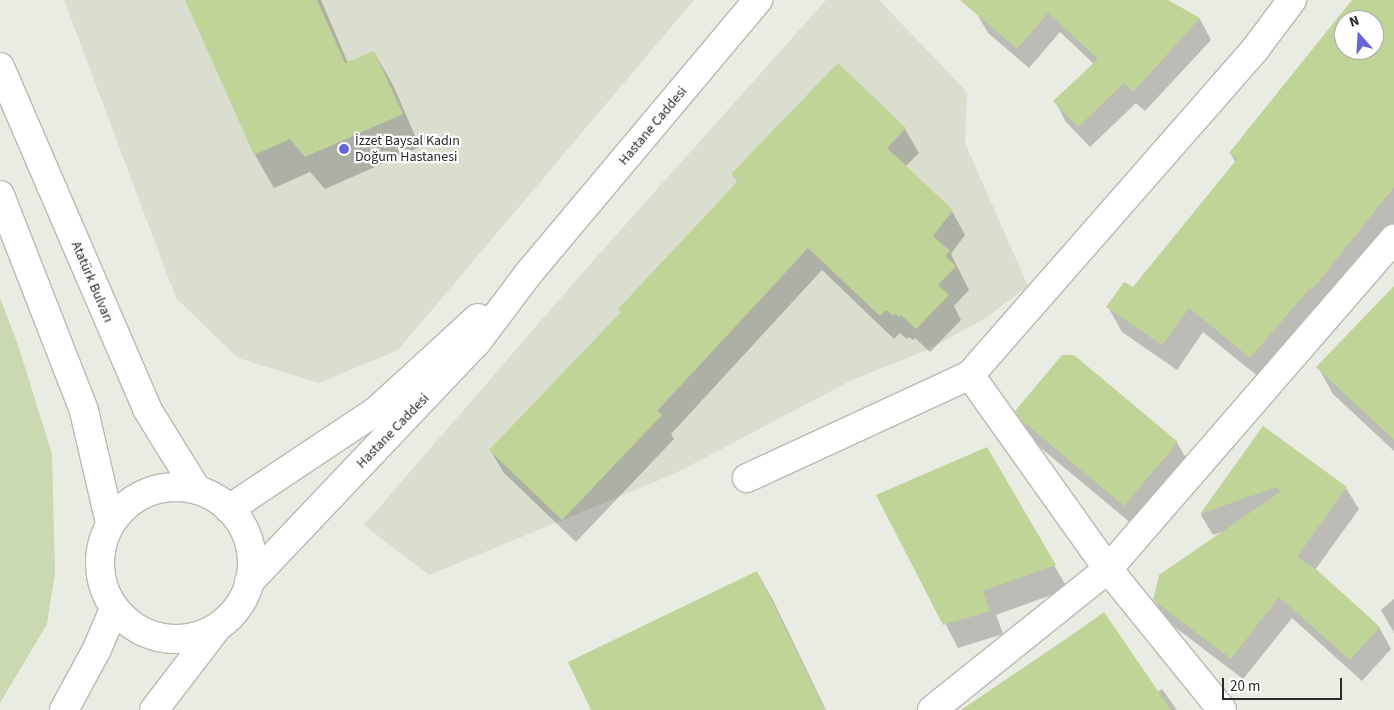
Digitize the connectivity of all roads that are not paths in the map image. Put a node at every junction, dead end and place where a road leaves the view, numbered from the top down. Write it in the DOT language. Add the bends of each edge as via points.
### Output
graph roads {
  1 [pos="758,0"];
  2 [pos="1292,0"];
  3 [pos="0,67"];
  4 [pos="0,195"];
  5 [pos="1394,239"];
  6 [pos="528,274"];
  7 [pos="970,375"];
  8 [pos="747,478"];
  9 [pos="197,490"];
  10 [pos="230,509"];
  11 [pos="110,523"];
  12 [pos="1108,569"];
  13 [pos="250,582"];
  14 [pos="114,609"];
  15 [pos="217,628"];
  16 [pos="64,710"];
  17 [pos="154,710"];
  18 [pos="932,710"];
  19 [pos="1222,710"];
  1 -- 6 [label="main road, Hastane Caddesi"];
  2 -- 7 [label="main road" via="1256,48"];
  3 -- 9 [label="main road, Atatürk Bulvarı" via="147,409"];
  4 -- 11 [label="main road" via="84,411"];
  5 -- 12 [label="main road"];
  6 -- 10 [label="main road, Hastane Caddesi" via="376,411"];
  6 -- 13 [label="main road, Hastane Caddesi" via="477,342"];
  7 -- 8 [label="main road"];
  7 -- 12 [label="main road"];
  9 -- 10 [label="main road" via="211,495"];
  9 -- 11 [label="main road" via="167,487 145,493"];
  10 -- 13 [label="main road" via="243,526 251,548"];
  11 -- 14 [label="main road" via="102,544 99,566 103,589"];
  12 -- 18 [label="main road"];
  12 -- 19 [label="main road"];
  13 -- 15 [label="main road" via="235,613"];
  14 -- 15 [label="main road" via="127,623 162,639 181,640"];
  14 -- 16 [label="main road" via="97,649"];
  15 -- 17 [label="main road"];
}
